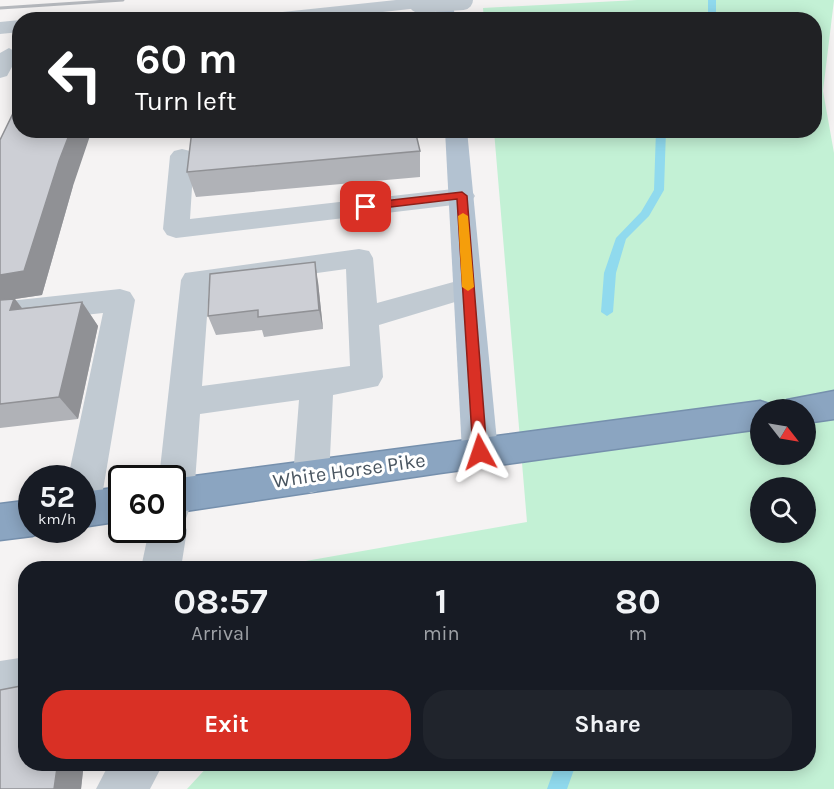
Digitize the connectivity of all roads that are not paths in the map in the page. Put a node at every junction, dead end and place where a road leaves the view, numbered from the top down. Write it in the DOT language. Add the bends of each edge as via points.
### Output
graph roads {
  1 [pos="464,0"];
  2 [pos="331,12"];
  3 [pos="9,53"];
  4 [pos="0,72"];
  5 [pos="457,138"];
  6 [pos="182,156"];
  7 [pos="462,196"];
  8 [pos="468,288"];
  9 [pos="0,313"];
  10 [pos="363,318"];
  11 [pos="317,384"];
  12 [pos="185,402"];
  13 [pos="834,405"];
  14 [pos="816,408"];
  15 [pos="750,416"];
  16 [pos="480,452"];
  17 [pos="89,465"];
  18 [pos="177,465"];
  19 [pos="310,477"];
  20 [pos="186,505"];
  21 [pos="18,520"];
  22 [pos="0,522"];
  23 [pos="166,543"];
  24 [pos="162,561"];
  25 [pos="18,680"];
  26 [pos="0,683"];
  27 [pos="134,771"];
  28 [pos="120,789"];
  1 -- 2 [label="street, bridge"];
  3 -- 4 [label="street"];
  5 -- 7 [label="main road"];
  6 -- 7 [label="street" via="176,229"];
  7 -- 8 [label="main road"];
  8 -- 10 [label="street"];
  8 -- 16 [label="main road"];
  9 -- 17 [label="street" via="120,300"];
  10 -- 11 [label="street" via="367,377"];
  10 -- 12 [label="street" via="359,258 195,280"];
  11 -- 12 [label="street"];
  11 -- 19 [label="street"];
  12 -- 18 [label="street"];
  13 -- 14 [label="highway"];
  15 -- 16 [label="highway, White Horse Pike"];
  16 -- 19 [label="highway, White Horse Pike"];
  19 -- 20 [label="highway, White Horse Pike"];
  21 -- 22 [label="highway"];
  23 -- 24 [label="street"];
  25 -- 26 [label="street"];
  27 -- 28 [label="street"];
}
